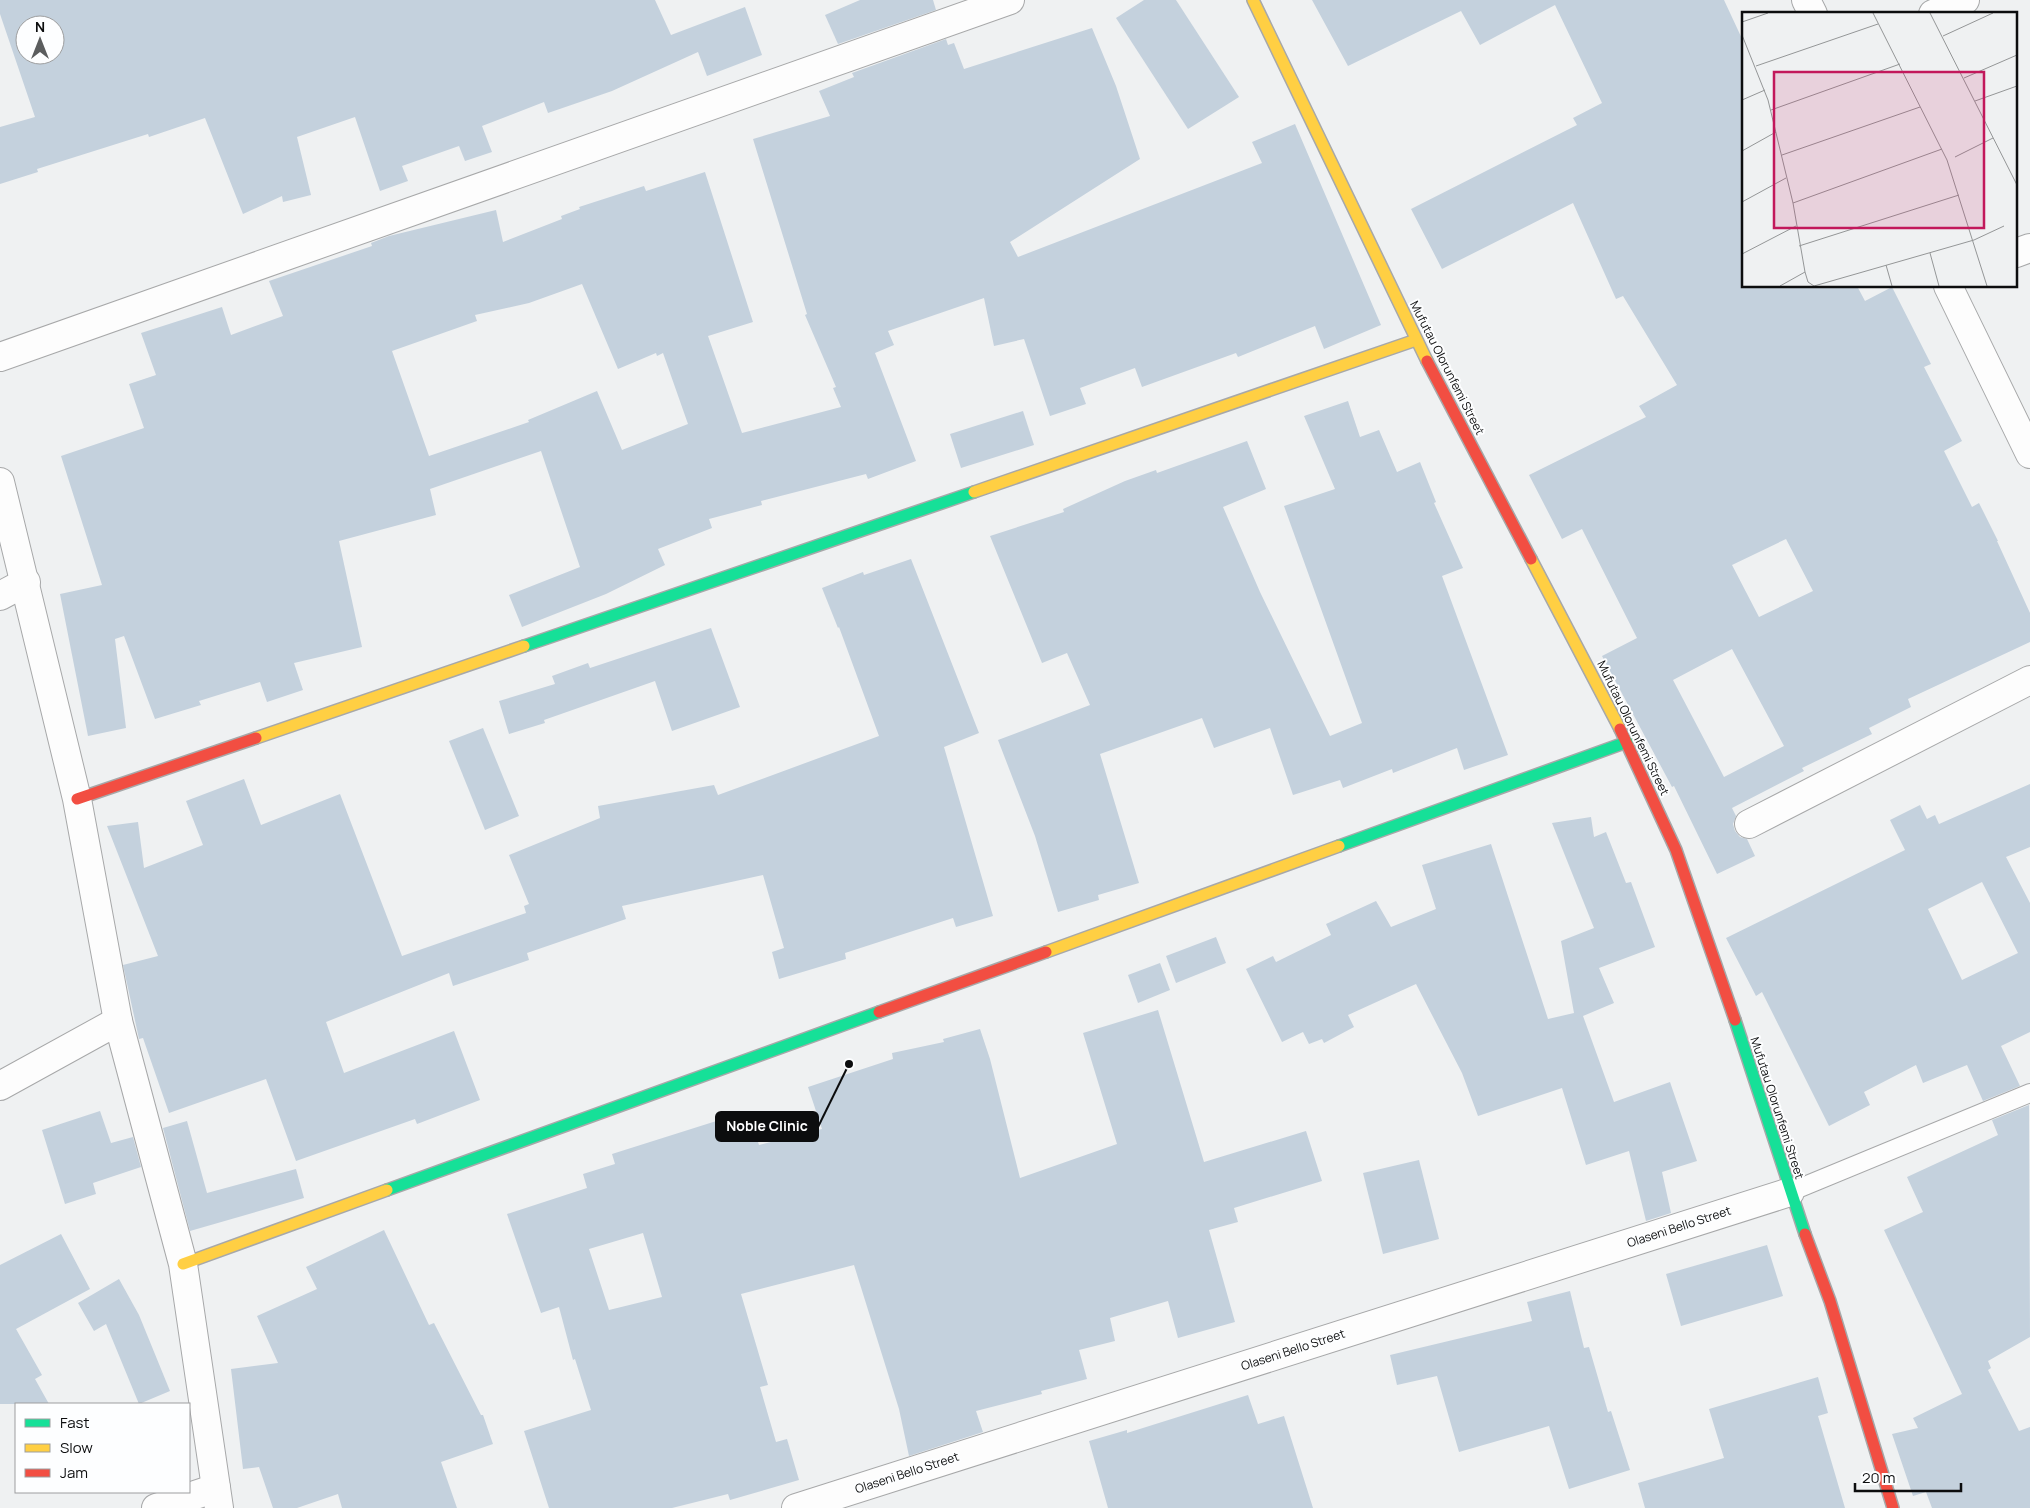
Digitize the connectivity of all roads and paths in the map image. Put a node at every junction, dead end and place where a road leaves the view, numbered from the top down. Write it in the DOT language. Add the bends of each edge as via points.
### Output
graph roads {
  1 [pos="1010,0"];
  2 [pos="1253,0"];
  3 [pos="1806,0"];
  4 [pos="1965,0"];
  5 [pos="1812,12"];
  6 [pos="1938,12"];
  7 [pos="2030,248"];
  8 [pos="2018,253"];
  9 [pos="1949,288"];
  10 [pos="1416,340"];
  11 [pos="0,357"];
  12 [pos="2030,454"];
  13 [pos="0,482"];
  14 [pos="26,582"];
  15 [pos="0,596"];
  16 [pos="2030,680"];
  17 [pos="1627,742"];
  18 [pos="78,799"];
  19 [pos="1749,824"];
  20 [pos="118,1021"];
  21 [pos="0,1086"];
  22 [pos="2030,1093"];
  23 [pos="1790,1192"];
  24 [pos="183,1264"];
  25 [pos="218,1498"];
  26 [pos="156,1508"];
  27 [pos="796,1508"];
  28 [pos="1894,1508"];
  1 -- 11 [label="street"];
  2 -- 10 [label="street, Mufutau Olorunfemi Street"];
  3 -- 5 [label="street"];
  4 -- 6 [label="street"];
  7 -- 8 [label="street"];
  9 -- 12 [label="street"];
  10 -- 17 [label="street, Mufutau Olorunfemi Street"];
  10 -- 18 [label="street"];
  13 -- 14 [label="street"];
  14 -- 15 [label="street"];
  14 -- 18 [label="street"];
  16 -- 19 [label="street"];
  17 -- 23 [label="street, Mufutau Olorunfemi Street" via="1676,850 1712,950"];
  17 -- 24 [label="street"];
  18 -- 20 [label="street"];
  20 -- 21 [label="street"];
  20 -- 24 [label="street"];
  22 -- 23 [label="lane"];
  23 -- 27 [label="street, Olaseni Bello Street"];
  23 -- 28 [label="street, Mufutau Olorunfemi Street" via="1830,1301"];
  24 -- 25 [label="street"];
  25 -- 26 [label="street"];
}
